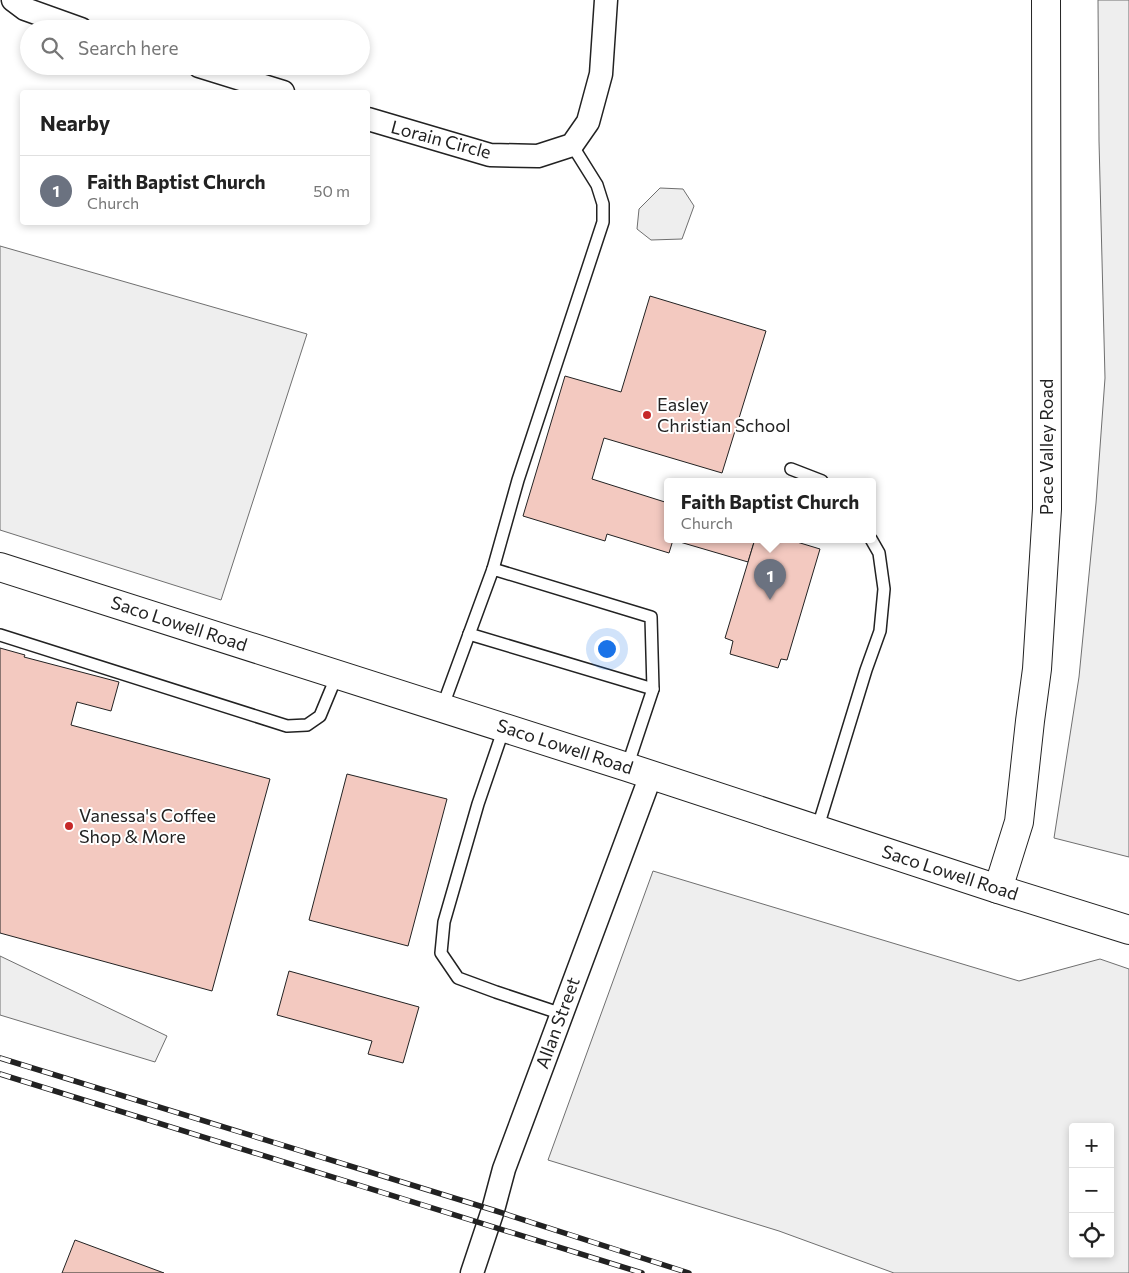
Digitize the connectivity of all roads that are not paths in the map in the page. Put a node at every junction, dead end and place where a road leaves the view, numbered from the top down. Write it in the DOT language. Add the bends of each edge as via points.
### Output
graph roads {
  1 [pos="14,0"];
  2 [pos="606,0"];
  3 [pos="1046,0"];
  4 [pos="55,20"];
  5 [pos="228,75"];
  6 [pos="277,90"];
  7 [pos="370,120"];
  8 [pos="572,145"];
  9 [pos="791,468"];
  10 [pos="815,478"];
  11 [pos="873,543"];
  12 [pos="0,567"];
  13 [pos="493,569"];
  14 [pos="468,634"];
  15 [pos="0,635"];
  16 [pos="337,674"];
  17 [pos="653,689"];
  18 [pos="442,708"];
  19 [pos="504,728"];
  20 [pos="639,771"];
  21 [pos="817,830"];
  22 [pos="998,889"];
  23 [pos="1129,930"];
  24 [pos="562,1014"];
  25 [pos="472,1273"];
  1 -- 4 [label="street" via="25,9"];
  2 -- 8 [label="street" via="601,74 588,122"];
  3 -- 22 [label="street, Pace Valley Road" via="1047,509 1037,669 1019,822"];
  5 -- 6 [label="street"];
  7 -- 8 [label="street, Lorain Circle" via="490,155 538,156"];
  8 -- 13 [label="lane" via="597,185 603,204 603,222 518,480"];
  9 -- 10 [label="lane"];
  11 -- 21 [label="lane" via="879,553 884,589 880,631"];
  12 -- 16 [label="street, Saco Lowell Road"];
  13 -- 14 [label="lane"];
  13 -- 17 [label="lane" via="651,617"];
  14 -- 17 [label="lane"];
  14 -- 18 [label="lane"];
  15 -- 16 [label="lane" via="287,726 307,725 320,716"];
  16 -- 18 [label="street, Saco Lowell Road"];
  17 -- 20 [label="lane"];
  18 -- 19 [label="street, Saco Lowell Road"];
  19 -- 20 [label="street, Saco Lowell Road"];
  19 -- 24 [label="lane" via="444,922 441,952 458,978"];
  20 -- 21 [label="street, Saco Lowell Road"];
  20 -- 24 [label="street, Allan Street"];
  21 -- 22 [label="street, Saco Lowell Road"];
  22 -- 23 [label="street, Saco Lowell Road"];
  24 -- 25 [label="street, Allan Street" via="504,1170"];
}
